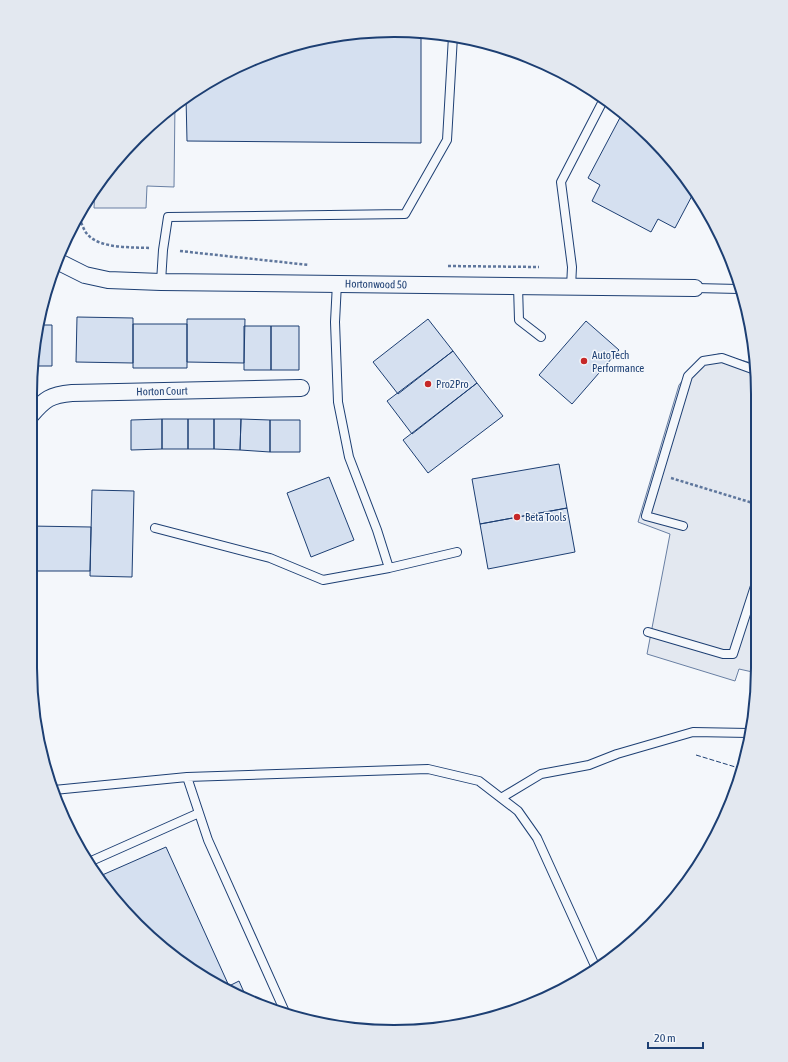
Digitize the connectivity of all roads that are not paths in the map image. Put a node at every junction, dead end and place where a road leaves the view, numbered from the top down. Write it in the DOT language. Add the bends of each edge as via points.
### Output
graph roads {
  1 [pos="452,42"];
  2 [pos="601,104"];
  3 [pos="62,263"];
  4 [pos="161,282"];
  5 [pos="337,283"];
  6 [pos="518,286"];
  7 [pos="571,287"];
  8 [pos="696,288"];
  9 [pos="735,289"];
  10 [pos="540,337"];
  11 [pos="750,368"];
  12 [pos="301,388"];
  13 [pos="37,408"];
  14 [pos="683,526"];
  15 [pos="155,528"];
  16 [pos="457,552"];
  17 [pos="390,568"];
  18 [pos="751,598"];
  19 [pos="648,632"];
  20 [pos="745,733"];
  21 [pos="187,777"];
  22 [pos="58,790"];
  23 [pos="500,798"];
  24 [pos="199,813"];
  25 [pos="93,860"];
  26 [pos="594,964"];
  27 [pos="283,1007"];
  1 -- 4 [label="lane" via="448,140 405,214 168,217"];
  2 -- 7 [label="lane" via="561,182 572,267"];
  3 -- 4 [label="street, Hortonwood 50" via="85,274 108,280"];
  4 -- 5 [label="street, Hortonwood 50"];
  5 -- 6 [label="street, Hortonwood 50"];
  5 -- 17 [label="lane" via="335,322 338,402 349,457"];
  6 -- 7 [label="street, Hortonwood 50"];
  6 -- 10 [label="lane" via="519,320"];
  7 -- 8 [label="street, Hortonwood 50"];
  8 -- 9 [label="lane"];
  11 -- 14 [label="lane" via="722,358 703,360 688,376 646,516"];
  12 -- 13 [label="street, Horton Court" via="56,394"];
  15 -- 17 [label="lane" via="270,558 323,580"];
  16 -- 17 [label="lane"];
  18 -- 19 [label="lane" via="733,654 723,654"];
  20 -- 23 [label="lane" via="693,732 617,754 589,765 541,774"];
  21 -- 22 [label="lane"];
  21 -- 23 [label="lane" via="428,769 479,781"];
  21 -- 24 [label="lane"];
  23 -- 26 [label="lane" via="518,811 537,838"];
  24 -- 25 [label="lane"];
  24 -- 27 [label="lane" via="208,840"];
}
